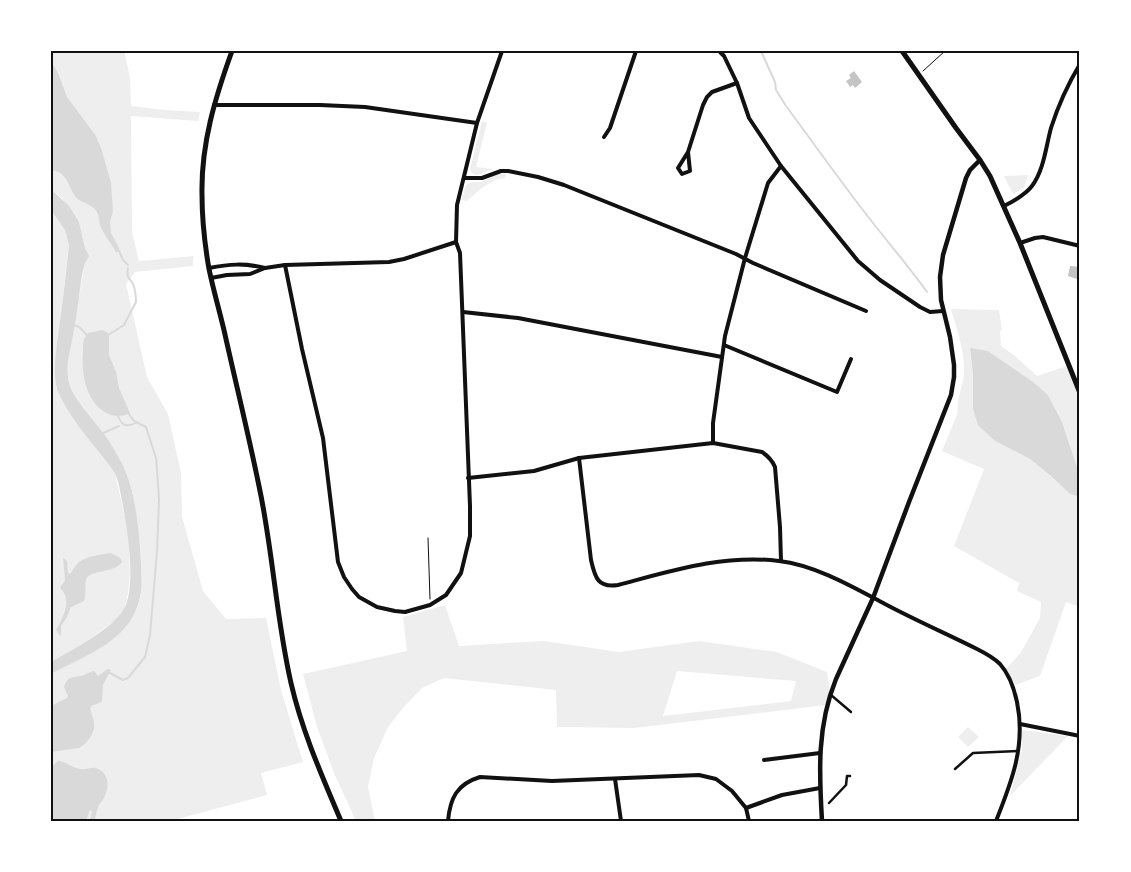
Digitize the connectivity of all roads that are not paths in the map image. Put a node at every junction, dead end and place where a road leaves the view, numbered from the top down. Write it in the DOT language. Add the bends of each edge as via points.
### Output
graph roads {
  1 [pos="232,51"];
  2 [pos="502,51"];
  3 [pos="636,51"];
  4 [pos="720,51"];
  5 [pos="902,51"];
  6 [pos="1080,64"];
  7 [pos="737,83"];
  8 [pos="214,105"];
  9 [pos="477,123"];
  10 [pos="604,137"];
  11 [pos="688,152"];
  12 [pos="980,160"];
  13 [pos="781,166"];
  14 [pos="464,178"];
  15 [pos="1004,206"];
  16 [pos="456,242"];
  17 [pos="1020,243"];
  18 [pos="1080,246"];
  19 [pos="745,258"];
  20 [pos="285,265"];
  21 [pos="209,268"];
  22 [pos="265,268"];
  23 [pos="211,278"];
  24 [pos="866,310"];
  25 [pos="463,312"];
  26 [pos="943,312"];
  27 [pos="724,346"];
  28 [pos="722,356"];
  29 [pos="850,359"];
  30 [pos="1080,393"];
  31 [pos="713,443"];
  32 [pos="579,458"];
  33 [pos="468,478"];
  34 [pos="781,561"];
  35 [pos="873,598"];
  36 [pos="830,694"];
  37 [pos="851,712"];
  38 [pos="1020,724"];
  39 [pos="1080,736"];
  40 [pos="1018,751"];
  41 [pos="820,753"];
  42 [pos="764,760"];
  43 [pos="955,769"];
  44 [pos="850,776"];
  45 [pos="615,779"];
  46 [pos="820,788"];
  47 [pos="830,803"];
  48 [pos="746,808"];
  49 [pos="341,821"];
  50 [pos="448,821"];
  51 [pos="621,821"];
  52 [pos="749,821"];
  53 [pos="822,821"];
  54 [pos="996,821"];
  1 -- 8 [label="main road"];
  2 -- 9 [label="street"];
  3 -- 10 [label="street"];
  4 -- 7 [label="street"];
  5 -- 12 [label="main road"];
  6 -- 15 [label="street" via="1060,104 1038,176 1031,188"];
  7 -- 11 [label="street" via="707,97"];
  7 -- 13 [label="street" via="750,118"];
  8 -- 9 [label="street" via="365,107"];
  8 -- 21 [label="main road" via="202,171"];
  9 -- 14 [label="street"];
  11 -- 11 [label="street" via="678,168 682,174 690,171"];
  12 -- 15 [label="main road"];
  12 -- 26 [label="street" via="966,178 943,255 940,276"];
  13 -- 19 [label="street" via="768,183"];
  13 -- 26 [label="street" via="858,261 920,307 930,312"];
  14 -- 16 [label="street" via="457,205"];
  14 -- 19 [label="street" via="482,178 501,171 538,177"];
  15 -- 17 [label="main road"];
  16 -- 20 [label="street" via="404,260"];
  16 -- 25 [label="street" via="460,253"];
  17 -- 18 [label="street" via="1043,237"];
  17 -- 30 [label="main road"];
  19 -- 24 [label="street"];
  19 -- 27 [label="street"];
  20 -- 22 [label="street"];
  20 -- 33 [label="street" via="322,438 338,562 344,578 360,597 376,606 405,612 430,605 446,595 461,573 470,536"];
  21 -- 22 [label="street" via="250,264"];
  21 -- 23 [label="main road"];
  22 -- 23 [label="street" via="250,274"];
  23 -- 49 [label="main road" via="260,488 291,683 313,754"];
  25 -- 28 [label="street" via="518,318"];
  25 -- 33 [label="street"];
  26 -- 35 [label="street" via="952,352 953,386"];
  27 -- 28 [label="street"];
  27 -- 29 [label="street" via="837,392"];
  28 -- 31 [label="street"];
  31 -- 32 [label="street"];
  31 -- 34 [label="street" via="762,452 773,461"];
  32 -- 33 [label="street" via="534,471"];
  32 -- 34 [label="street" via="591,560 597,580 603,585 618,586 705,563"];
  34 -- 35 [label="street" via="834,578"];
  35 -- 36 [label="street"];
  35 -- 38 [label="street" via="994,659 1004,669 1014,691"];
  36 -- 37 [label="street"];
  36 -- 41 [label="street"];
  38 -- 39 [label="street"];
  38 -- 40 [label="street"];
  40 -- 43 [label="street" via="973,752"];
  40 -- 54 [label="street" via="1016,767"];
  41 -- 42 [label="street"];
  41 -- 46 [label="street"];
  44 -- 47 [label="street"];
  45 -- 48 [label="street" via="699,774 716,779"];
  45 -- 50 [label="street" via="552,781 480,777 469,780 455,793"];
  45 -- 51 [label="street"];
  46 -- 48 [label="street" via="782,795"];
  46 -- 53 [label="street"];
  48 -- 52 [label="street"];
}
